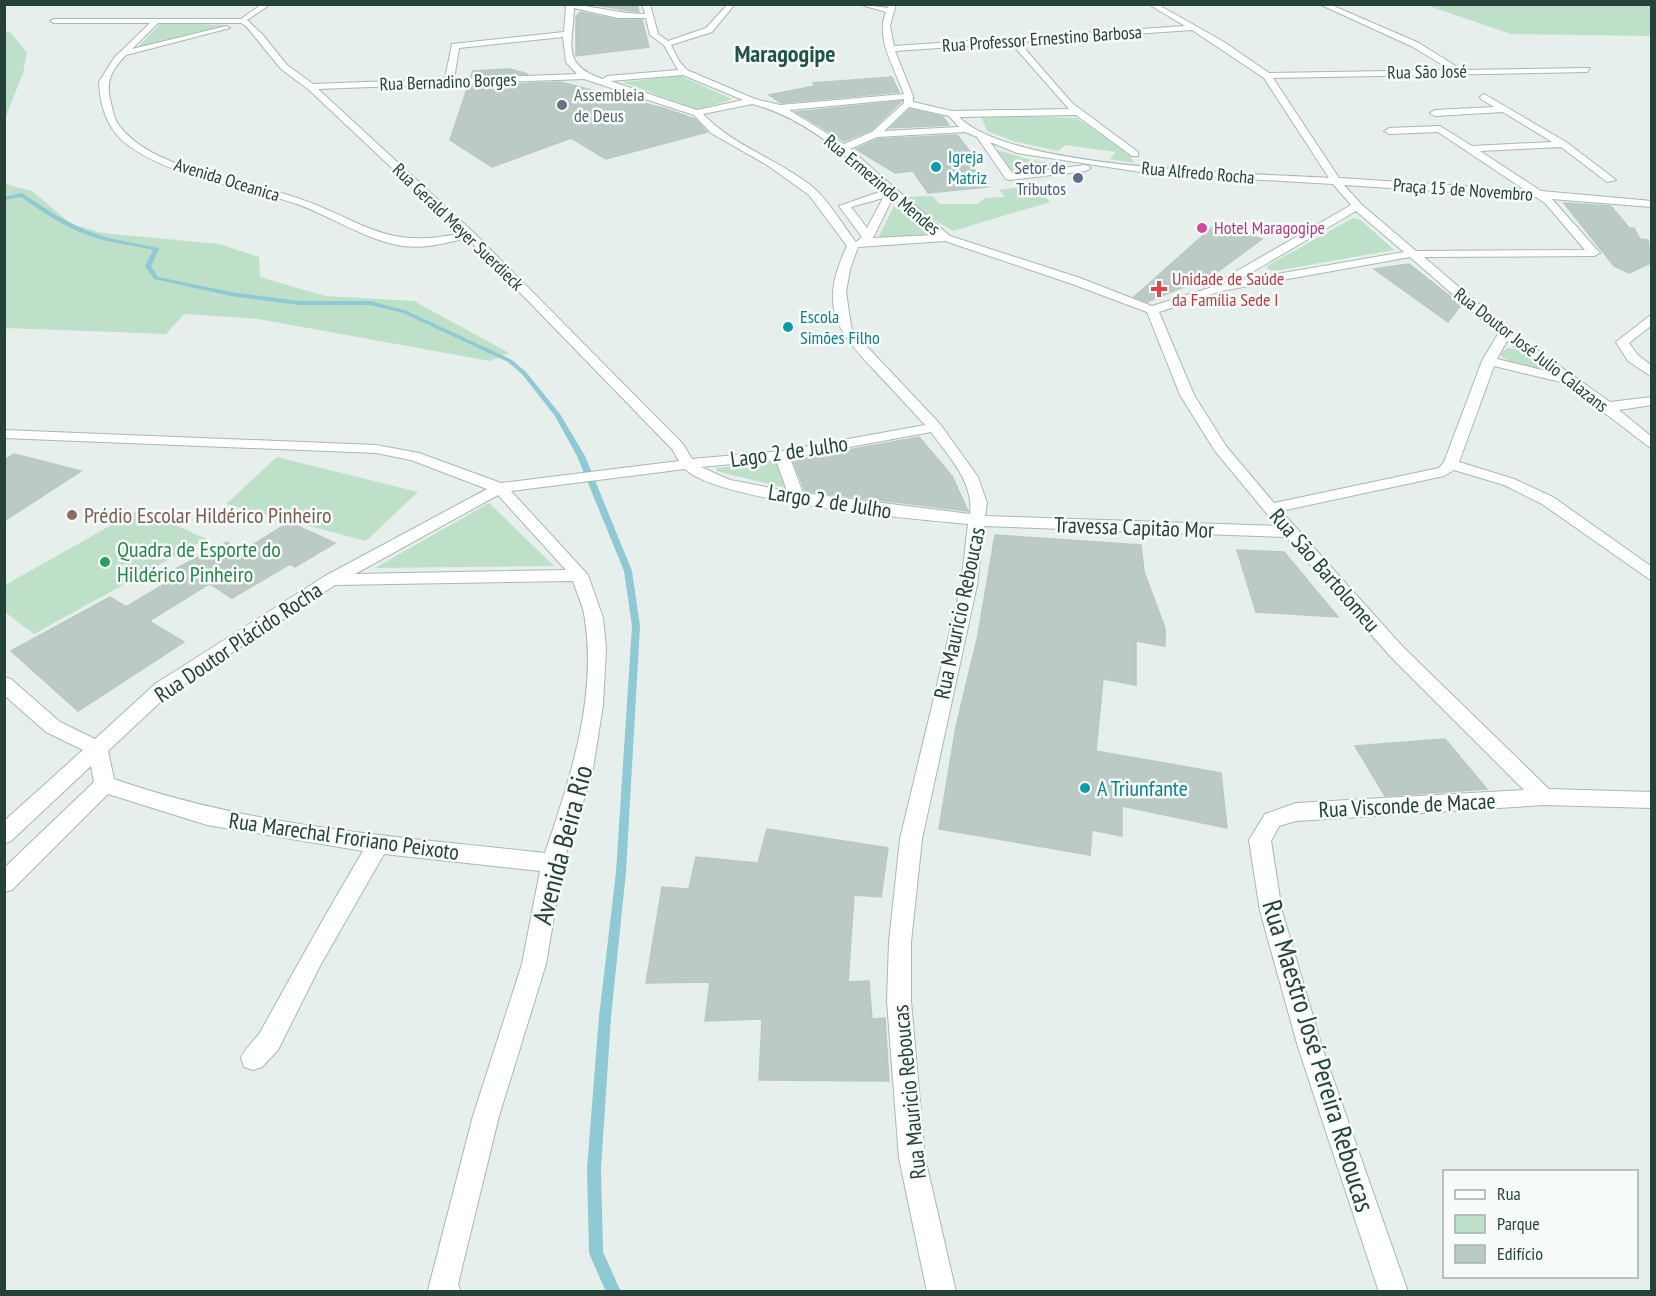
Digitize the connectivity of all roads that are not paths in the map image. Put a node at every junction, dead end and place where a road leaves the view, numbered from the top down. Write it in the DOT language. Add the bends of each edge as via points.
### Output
graph roads {
  1 [pos="268,4"];
  2 [pos="584,4"];
  3 [pos="646,4"];
  4 [pos="732,4"];
  5 [pos="861,4"];
  6 [pos="1151,4"];
  7 [pos="1322,4"];
  8 [pos="567,5"];
  9 [pos="891,7"];
  10 [pos="618,16"];
  11 [pos="648,16"];
  12 [pos="570,18"];
  13 [pos="54,21"];
  14 [pos="156,21"];
  15 [pos="244,22"];
  16 [pos="1193,28"];
  17 [pos="567,34"];
  18 [pos="1014,42"];
  19 [pos="667,44"];
  20 [pos="890,49"];
  21 [pos="126,53"];
  22 [pos="1587,70"];
  23 [pos="684,72"];
  24 [pos="1460,72"];
  25 [pos="585,76"];
  26 [pos="1267,76"];
  27 [pos="599,80"];
  28 [pos="449,82"];
  29 [pos="311,87"];
  30 [pos="1484,98"];
  31 [pos="909,100"];
  32 [pos="752,101"];
  33 [pos="780,108"];
  34 [pos="1505,109"];
  35 [pos="1077,112"];
  36 [pos="697,113"];
  37 [pos="1435,113"];
  38 [pos="952,114"];
  39 [pos="966,129"];
  40 [pos="1389,131"];
  41 [pos="875,134"];
  42 [pos="981,136"];
  43 [pos="1563,144"];
  44 [pos="843,148"];
  45 [pos="1471,149"];
  46 [pos="1135,154"];
  47 [pos="1108,165"];
  48 [pos="1611,180"];
  49 [pos="1336,181"];
  50 [pos="891,192"];
  51 [pos="1540,194"];
  52 [pos="1652,204"];
  53 [pos="1357,206"];
  54 [pos="469,234"];
  55 [pos="946,238"];
  56 [pos="866,239"];
  57 [pos="853,246"];
  58 [pos="1410,254"];
  59 [pos="1219,288"];
  60 [pos="1152,310"];
  61 [pos="1652,318"];
  62 [pos="1505,333"];
  63 [pos="1489,361"];
  64 [pos="1652,373"];
  65 [pos="1571,381"];
  66 [pos="1652,401"];
  67 [pos="1607,407"];
  68 [pos="935,427"];
  69 [pos="8,437"];
  70 [pos="1652,446"];
  71 [pos="782,455"];
  72 [pos="687,464"];
  73 [pos="1451,464"];
  74 [pos="546,483"];
  75 [pos="500,488"];
  76 [pos="797,497"];
  77 [pos="1271,508"];
  78 [pos="978,522"];
  79 [pos="1290,532"];
  80 [pos="580,575"];
  81 [pos="1652,576"];
  82 [pos="331,580"];
  83 [pos="4,684"];
  84 [pos="98,749"];
  85 [pos="105,784"];
  86 [pos="1544,797"];
  87 [pos="1652,800"];
  88 [pos="1272,820"];
  89 [pos="4,835"];
  90 [pos="379,843"];
  91 [pos="552,863"];
  92 [pos="4,883"];
  93 [pos="253,1058"];
  94 [pos="447,1292"];
  95 [pos="942,1292"];
  96 [pos="1394,1292"];
  1 -- 15 [label="street" via="252,12"];
  2 -- 8 [label="street"];
  3 -- 11 [label="street"];
  4 -- 19 [label="street" via="709,30"];
  5 -- 9 [label="street"];
  6 -- 16 [label="street"];
  7 -- 24 [label="street" via="1416,45"];
  8 -- 10 [label="street"];
  8 -- 12 [label="street"];
  9 -- 20 [label="street"];
  10 -- 11 [label="street"];
  10 -- 12 [label="street"];
  11 -- 19 [label="street" via="654,35"];
  12 -- 17 [label="street"];
  13 -- 14 [label="street"];
  14 -- 15 [label="street"];
  14 -- 21 [label="street, Avenida Oceanica"];
  15 -- 21 [label="street"];
  15 -- 29 [label="street, Rua Gerald Meyer Suerdieck" via="253,27 286,69"];
  16 -- 18 [label="street, Rua Professor Ernestino Barbosa"];
  16 -- 26 [label="street"];
  17 -- 25 [label="street" via="568,60 573,69"];
  17 -- 28 [label="street" via="454,46"];
  18 -- 20 [label="street, Rua Professor Ernestino Barbosa"];
  18 -- 35 [label="street"];
  19 -- 23 [label="street"];
  20 -- 31 [label="street"];
  21 -- 54 [label="street, Avenida Oceanica" via="111,64 104,76 106,100 117,129 145,151 177,166 300,202 394,241 426,243"];
  22 -- 24 [label="street, Rua São José"];
  23 -- 27 [label="street"];
  23 -- 32 [label="street, Rua Ermezindo Mendes"];
  24 -- 26 [label="street, Rua São José"];
  25 -- 27 [label="street"];
  25 -- 28 [label="street, Rua Bernadino Borges"];
  26 -- 49 [label="street"];
  27 -- 36 [label="street"];
  28 -- 29 [label="street, Rua Bernadino Borges"];
  29 -- 54 [label="street, Rua Gerald Meyer Suerdieck"];
  30 -- 34 [label="street"];
  31 -- 33 [label="street"];
  31 -- 38 [label="street"];
  31 -- 41 [label="street"];
  32 -- 33 [label="street, Rua Ermezindo Mendes"];
  32 -- 36 [label="street"];
  33 -- 44 [label="street, Rua Ermezindo Mendes"];
  34 -- 37 [label="street"];
  34 -- 43 [label="street"];
  35 -- 38 [label="street"];
  35 -- 46 [label="street"];
  36 -- 57 [label="street" via="714,132 813,193"];
  38 -- 39 [label="street"];
  39 -- 41 [label="street"];
  39 -- 42 [label="street, Rua Alfredo Rocha"];
  40 -- 45 [label="street" via="1440,129"];
  41 -- 44 [label="street"];
  42 -- 47 [label="street, Rua Alfredo Rocha" via="1017,150"];
  42 -- 47 [label="street" via="1010,177"];
  43 -- 45 [label="street"];
  43 -- 48 [label="street"];
  44 -- 50 [label="street, Rua Ermezindo Mendes"];
  45 -- 51 [label="street"];
  47 -- 49 [label="street, Rua Alfredo Rocha" via="1246,178"];
  49 -- 51 [label="street, Praça 15 de Novembro"];
  49 -- 53 [label="street, Praça 15 de Novembro"];
  50 -- 55 [label="street, Rua Ermezindo Mendes"];
  50 -- 56 [label="street"];
  50 -- 56 [label="street" via="844,206"];
  51 -- 52 [label="street"];
  51 -- 58 [label="street, Praça 15 de Novembro" via="1594,253"];
  53 -- 58 [label="street, Praça 15 de Novembro"];
  53 -- 59 [label="street, Praça 15 de Novembro"];
  54 -- 72 [label="street, Rua Gerald Meyer Suerdieck" via="678,447"];
  55 -- 56 [label="street"];
  55 -- 60 [label="street, Rua Ermezindo Mendes"];
  56 -- 57 [label="street"];
  57 -- 68 [label="street, Rua Mauricio Reboucas" via="841,274 841,321 850,337"];
  58 -- 59 [label="street, Praça 15 de Novembro"];
  58 -- 62 [label="street, Rua Doutor José Julio Calazans"];
  59 -- 60 [label="street, Praça 15 de Novembro"];
  60 -- 77 [label="street, Rua São Bartolomeu" via="1187,395 1220,448"];
  61 -- 64 [label="street" via="1622,342 1625,350"];
  62 -- 63 [label="street"];
  62 -- 65 [label="street, Rua Doutor José Julio Calazans"];
  63 -- 65 [label="street"];
  63 -- 73 [label="street"];
  65 -- 67 [label="street, Rua Doutor José Julio Calazans"];
  66 -- 67 [label="street"];
  67 -- 70 [label="street, Rua Doutor José Julio Calazans"];
  68 -- 71 [label="street, Lago 2 de Julho"];
  68 -- 78 [label="street, Rua Mauricio Reboucas" via="973,480 980,503"];
  69 -- 75 [label="street" via="376,450 414,456"];
  71 -- 72 [label="street, Lago 2 de Julho"];
  71 -- 76 [label="street"];
  72 -- 74 [label="street, Lago 2 de Julho"];
  72 -- 76 [label="street, Largo 2 de Julho" via="717,481"];
  73 -- 77 [label="street" via="1444,471"];
  73 -- 81 [label="street" via="1509,482 1538,496"];
  74 -- 75 [label="street, Rua Doutor Plácido Rocha"];
  75 -- 80 [label="street, Avenida Beira Rio"];
  75 -- 82 [label="street, Rua Doutor Plácido Rocha"];
  76 -- 78 [label="street, Largo 2 de Julho"];
  77 -- 79 [label="street, Rua São Bartolomeu"];
  78 -- 79 [label="street, Travessa Capitão Mor"];
  78 -- 95 [label="street, Rua Mauricio Reboucas" via="969,585 911,839 900,942 899,1001 912,1158"];
  79 -- 86 [label="street, Rua São Bartolomeu" via="1396,651"];
  80 -- 82 [label="street, Rua Doutor Plácido Rocha"];
  80 -- 91 [label="street, Avenida Beira Rio" via="594,618 594,705 582,776"];
  82 -- 84 [label="street, Rua Doutor Plácido Rocha" via="162,688"];
  83 -- 84 [label="street" via="53,727"];
  84 -- 85 [label="street"];
  84 -- 89 [label="street, Rua Doutor Plácido Rocha"];
  85 -- 90 [label="street, Rua Marechal Froriano Peixoto" via="221,820"];
  85 -- 92 [label="street"];
  86 -- 87 [label="street, Rua Visconde de Macae"];
  86 -- 88 [label="street, Rua Visconde de Macae" via="1322,809"];
  88 -- 96 [label="street, Rua Maestro José Pereira Reboucas" via="1260,840 1270,911 1310,1047"];
  90 -- 91 [label="street, Rua Marechal Froriano Peixoto"];
  90 -- 93 [label="street" via="269,1041"];
  91 -- 94 [label="street, Avenida Beira Rio" via="534,964 486,1116 442,1290"];
}
